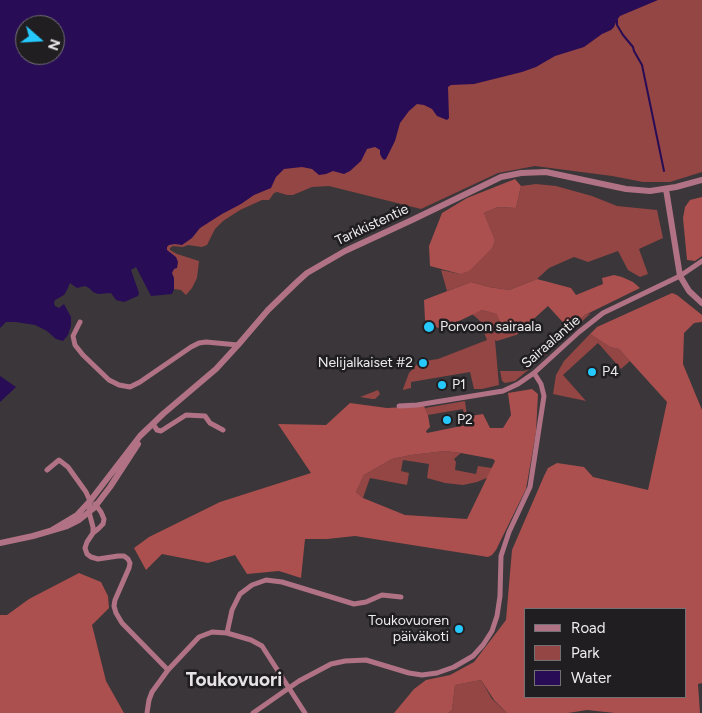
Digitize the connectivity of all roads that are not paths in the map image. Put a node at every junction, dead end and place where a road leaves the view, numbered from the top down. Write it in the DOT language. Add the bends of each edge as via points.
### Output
graph roads {
  1 [pos="702,180"];
  2 [pos="666,189"];
  3 [pos="702,261"];
  4 [pos="680,276"];
  5 [pos="702,303"];
  6 [pos="80,322"];
  7 [pos="238,345"];
  8 [pos="534,373"];
  9 [pos="399,406"];
  10 [pos="153,424"];
  11 [pos="223,430"];
  12 [pos="47,470"];
  13 [pos="93,503"];
  14 [pos="89,512"];
  15 [pos="52,530"];
  16 [pos="93,534"];
  17 [pos="0,543"];
  18 [pos="401,597"];
  19 [pos="228,633"];
  20 [pos="168,670"];
  21 [pos="289,689"];
  22 [pos="147,713"];
  23 [pos="253,713"];
  24 [pos="305,713"];
  1 -- 2 [label="street, Tarkkistentie"];
  2 -- 4 [label="street"];
  2 -- 7 [label="street, Tarkkistentie" via="632,190 546,172 501,177 345,251 308,273 268,310"];
  3 -- 4 [label="street, Sairaalantie"];
  4 -- 5 [label="street"];
  4 -- 8 [label="street, Sairaalantie" via="603,313"];
  6 -- 7 [label="street" via="74,336 75,345 109,380 130,387 191,346 206,342"];
  7 -- 10 [label="street, Tarkkistentie" via="216,369"];
  8 -- 9 [label="street, Sairaalantie" via="503,390"];
  8 -- 21 [label="street" via="544,396 530,487 501,556 497,616 483,644 473,656 436,674 409,673 366,660 345,661 331,664"];
  10 -- 11 [label="street" via="161,430 186,415 205,416 210,424"];
  10 -- 13 [label="street, Tarkkistentie" via="120,473"];
  12 -- 13 [label="street" via="59,460 68,467"];
  13 -- 14 [label="street, Tarkkistentie"];
  13 -- 15 [label="street, Tarkkistentie"];
  13 -- 16 [label="street" via="104,519"];
  14 -- 15 [label="street, Tarkkistentie" via="80,520"];
  14 -- 16 [label="street"];
  15 -- 17 [label="street, Tarkkistentie"];
  16 -- 20 [label="street" via="85,548 89,556 98,559 124,556 130,563 114,600 118,618"];
  18 -- 19 [label="street" via="382,595 354,604 266,580 240,594 232,610"];
  19 -- 20 [label="street" via="212,632 199,637"];
  19 -- 21 [label="street" via="262,646"];
  20 -- 22 [label="street" via="152,692"];
  21 -- 23 [label="street"];
  21 -- 24 [label="street"];
}
